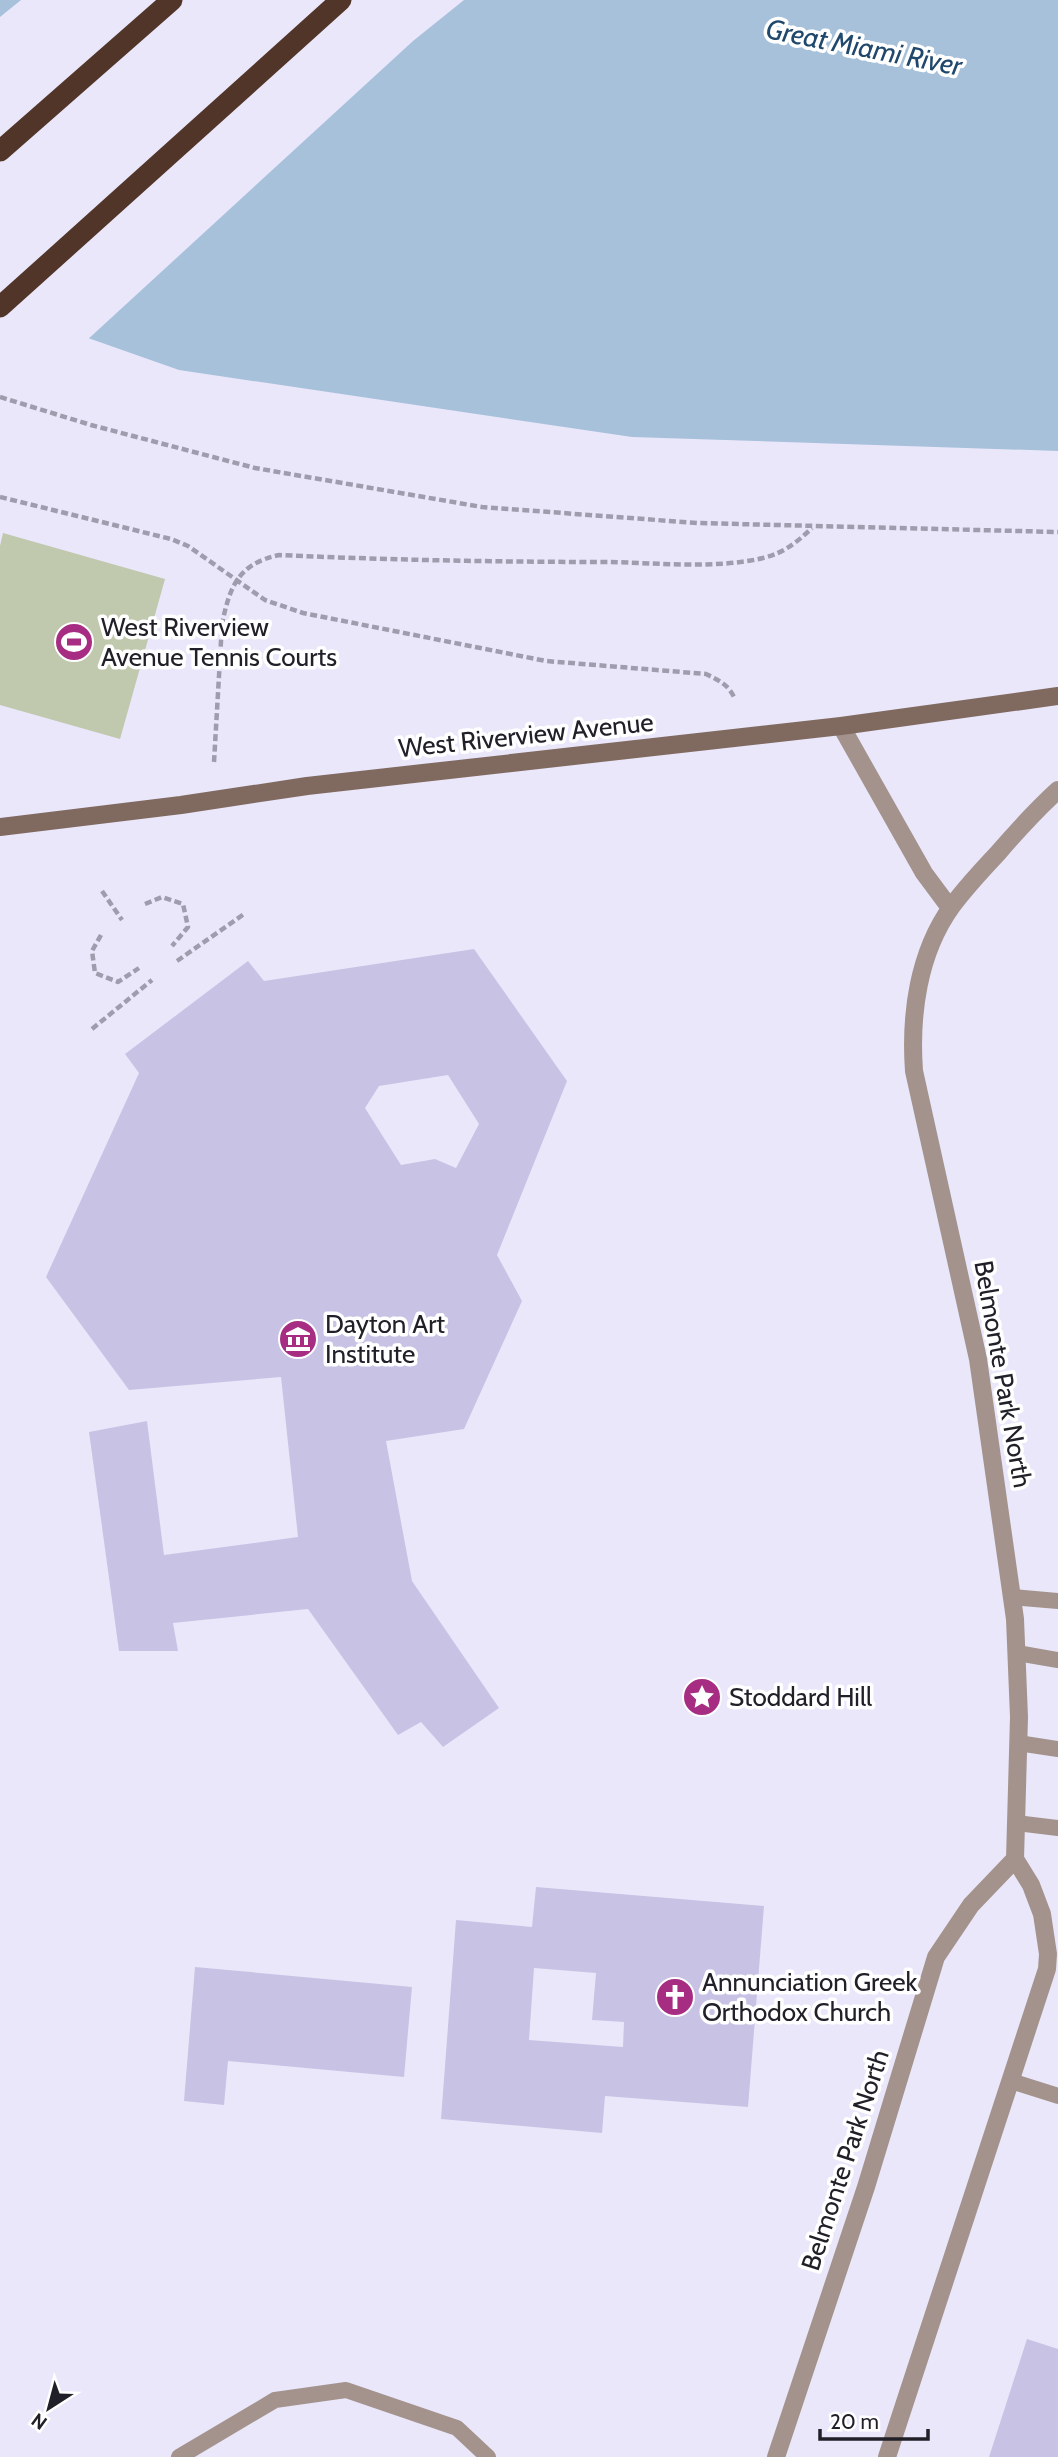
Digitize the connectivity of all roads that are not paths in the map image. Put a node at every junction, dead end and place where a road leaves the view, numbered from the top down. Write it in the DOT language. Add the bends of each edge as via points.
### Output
graph roads {
  1 [pos="172,0"];
  2 [pos="341,0"];
  3 [pos="0,152"];
  4 [pos="0,307"];
  5 [pos="1058,696"];
  6 [pos="841,726"];
  7 [pos="1058,790"];
  8 [pos="0,827"];
  9 [pos="950,908"];
  10 [pos="1012,1597"];
  11 [pos="1058,1601"];
  12 [pos="1017,1653"];
  13 [pos="1058,1660"];
  14 [pos="1018,1743"];
  15 [pos="1058,1749"];
  16 [pos="1016,1823"];
  17 [pos="1058,1828"];
  18 [pos="1015,1859"];
  19 [pos="1051,1926"];
  20 [pos="1012,2081"];
  21 [pos="1058,2096"];
  22 [pos="179,2457"];
  23 [pos="488,2457"];
  24 [pos="776,2457"];
  25 [pos="887,2457"];
  1 -- 3 [label="highway"];
  2 -- 4 [label="highway"];
  5 -- 6 [label="main road, West Riverview Avenue"];
  6 -- 8 [label="main road, West Riverview Avenue" via="307,786"];
  6 -- 9 [label="street" via="924,873"];
  7 -- 9 [label="street, Belmonte Park North"];
  9 -- 10 [label="street, Belmonte Park North" via="928,951 915,1000 914,1071 978,1359"];
  10 -- 11 [label="lane"];
  10 -- 12 [label="street, Belmonte Park North"];
  12 -- 13 [label="lane"];
  12 -- 14 [label="street, Belmonte Park North"];
  14 -- 15 [label="lane"];
  14 -- 16 [label="street, Belmonte Park North"];
  16 -- 17 [label="lane"];
  16 -- 18 [label="street, Belmonte Park North"];
  18 -- 19 [label="street"];
  18 -- 24 [label="street, Belmonte Park North" via="971,1905 936,1957"];
  19 -- 20 [label="street" via="1047,1969"];
  20 -- 21 [label="lane"];
  20 -- 25 [label="street"];
  22 -- 23 [label="lane" via="275,2400 346,2390 457,2428"];
}
